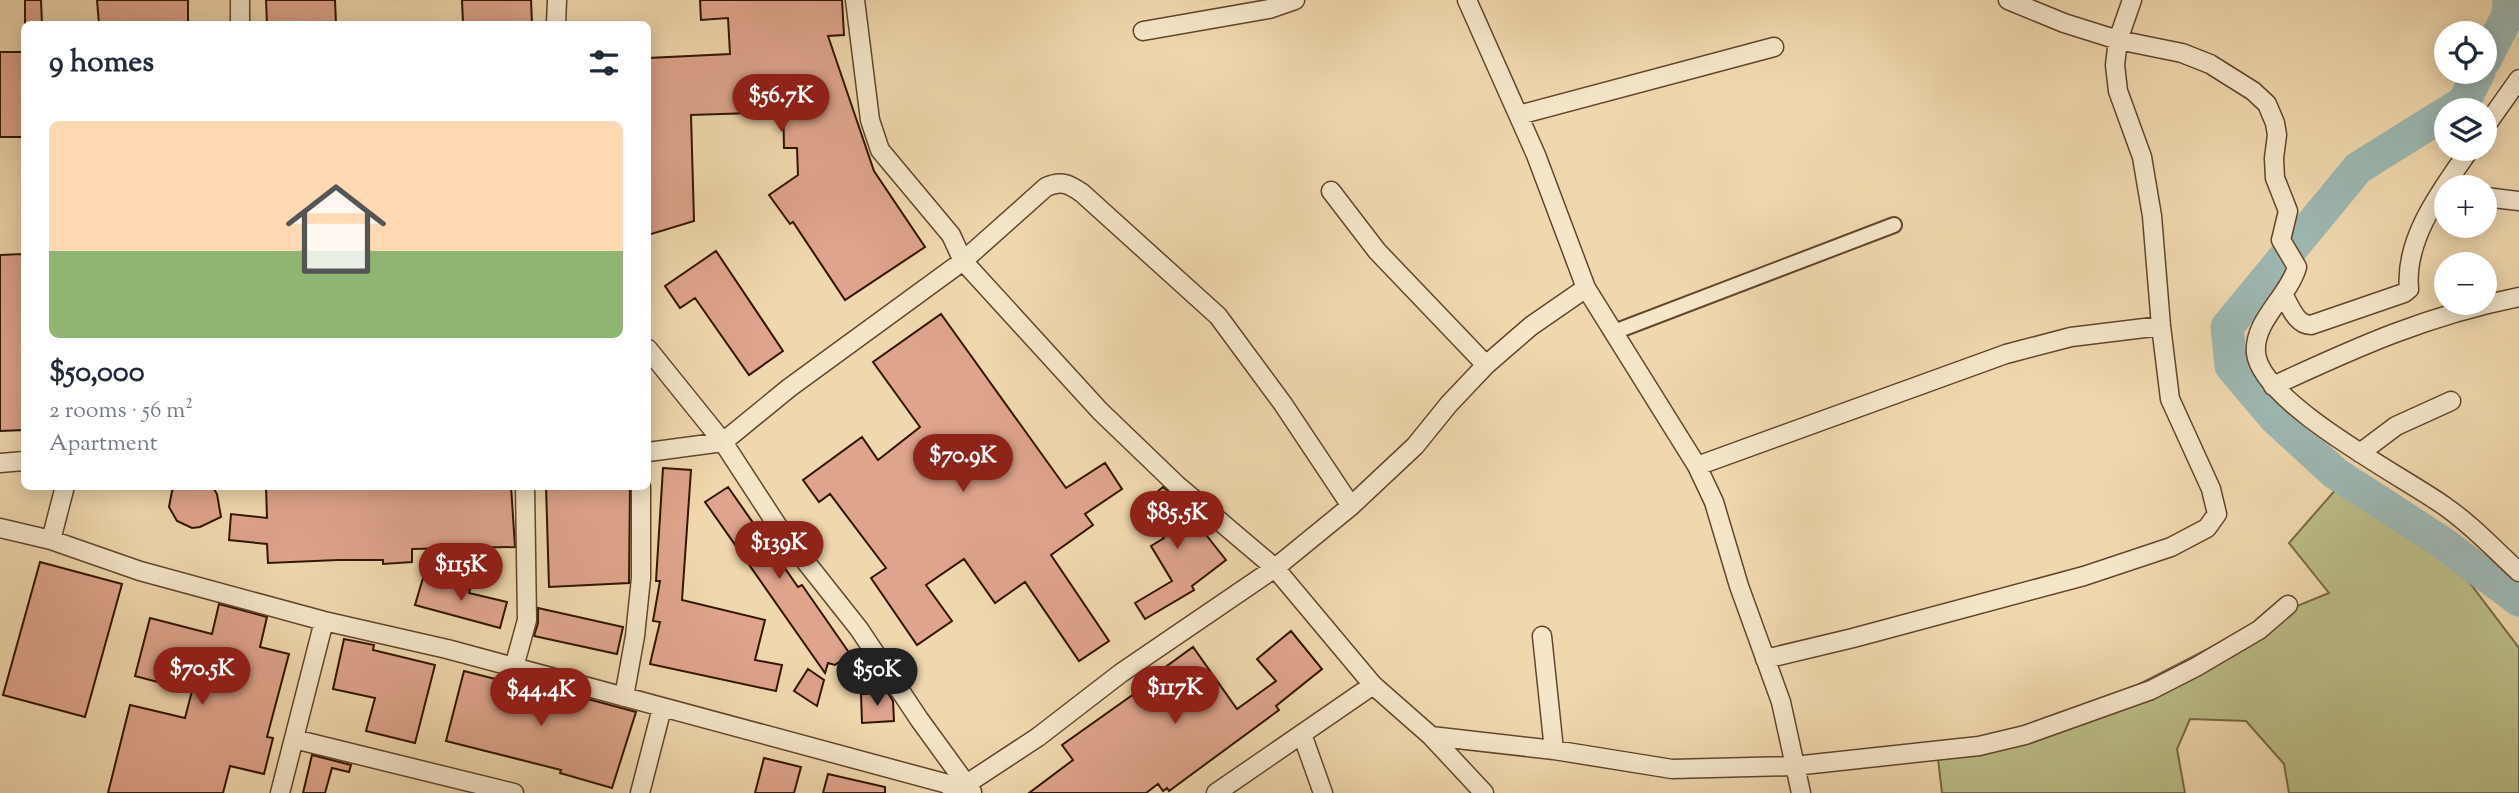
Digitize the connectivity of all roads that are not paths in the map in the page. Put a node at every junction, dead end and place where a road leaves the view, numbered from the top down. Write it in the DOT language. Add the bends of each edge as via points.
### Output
graph roads {
  1 [pos="240,0"];
  2 [pos="557,0"];
  3 [pos="855,0"];
  4 [pos="1296,0"];
  5 [pos="1467,0"];
  6 [pos="2008,0"];
  7 [pos="2133,0"];
  8 [pos="240,21"];
  9 [pos="556,21"];
  10 [pos="1143,31"];
  11 [pos="2118,40"];
  12 [pos="1774,47"];
  13 [pos="2519,79"];
  14 [pos="2497,110"];
  15 [pos="1519,115"];
  16 [pos="1331,191"];
  17 [pos="2497,198"];
  18 [pos="2519,201"];
  19 [pos="2434,205"];
  20 [pos="1894,225"];
  21 [pos="963,261"];
  22 [pos="1586,288"];
  23 [pos="2283,294"];
  24 [pos="2519,297"];
  25 [pos="2161,326"];
  26 [pos="1614,332"];
  27 [pos="651,353"];
  28 [pos="1486,365"];
  29 [pos="2273,386"];
  30 [pos="2451,401"];
  31 [pos="723,442"];
  32 [pos="651,452"];
  33 [pos="2360,453"];
  34 [pos="21,461"];
  35 [pos="0,463"];
  36 [pos="1697,466"];
  37 [pos="64,490"];
  38 [pos="525,490"];
  39 [pos="641,490"];
  40 [pos="1351,506"];
  41 [pos="0,528"];
  42 [pos="51,540"];
  43 [pos="1275,568"];
  44 [pos="2519,572"];
  45 [pos="2288,606"];
  46 [pos="324,621"];
  47 [pos="1542,636"];
  48 [pos="1765,659"];
  49 [pos="514,667"];
  50 [pos="1373,685"];
  51 [pos="624,697"];
  52 [pos="662,708"];
  53 [pos="1303,734"];
  54 [pos="1431,736"];
  55 [pos="294,739"];
  56 [pos="1554,750"];
  57 [pos="1794,765"];
  58 [pos="964,790"];
  59 [pos="280,793"];
  60 [pos="514,793"];
  61 [pos="640,793"];
  62 [pos="1216,793"];
  63 [pos="1323,793"];
  64 [pos="1484,793"];
  65 [pos="1801,793"];
  1 -- 8 [label="street"];
  2 -- 9 [label="street"];
  3 -- 21 [label="street" via="870,120 880,150 951,235"];
  4 -- 10 [label="street"];
  5 -- 15 [label="street"];
  6 -- 11 [label="street"];
  7 -- 11 [label="street"];
  11 -- 23 [label="street" via="2182,53 2210,64 2267,104 2277,135 2275,178 2288,211 2283,244 2296,264"];
  11 -- 25 [label="street" via="2118,91 2142,157"];
  12 -- 15 [label="street"];
  13 -- 14 [label="street"];
  15 -- 22 [label="street"];
  16 -- 28 [label="street" via="1377,251"];
  17 -- 18 [label="street"];
  19 -- 23 [label="street" via="2417,239 2407,276 2409,289 2404,293 2311,325 2298,320"];
  20 -- 26 [label="street"];
  21 -- 31 [label="street"];
  21 -- 40 [label="street" via="1046,187 1056,182 1070,184 1218,316"];
  21 -- 43 [label="street" via="1100,411 1177,485"];
  22 -- 26 [label="street"];
  22 -- 28 [label="street"];
  23 -- 29 [label="street" via="2259,334 2255,351"];
  24 -- 29 [label="street" via="2417,323"];
  25 -- 36 [label="street" via="2071,337 2006,354"];
  25 -- 48 [label="street" via="2170,399 2211,489 2217,514 2207,528 2171,547 2084,576"];
  26 -- 36 [label="street"];
  27 -- 31 [label="street"];
  28 -- 40 [label="street" via="1415,446"];
  29 -- 33 [label="street"];
  30 -- 33 [label="street" via="2396,426"];
  31 -- 32 [label="street"];
  31 -- 58 [label="street" via="779,528 859,629"];
  33 -- 44 [label="street" via="2446,506"];
  34 -- 35 [label="street"];
  36 -- 48 [label="street" via="1714,502"];
  37 -- 42 [label="street"];
  38 -- 49 [label="street" via="527,620"];
  39 -- 51 [label="street" via="641,578"];
  40 -- 43 [label="street"];
  41 -- 42 [label="street"];
  42 -- 46 [label="street" via="140,571"];
  43 -- 50 [label="street"];
  43 -- 58 [label="street" via="1121,673"];
  45 -- 57 [label="street" via="2259,630 2151,691 2025,735 1941,752"];
  46 -- 49 [label="street"];
  46 -- 55 [label="street"];
  47 -- 56 [label="street"];
  48 -- 57 [label="street" via="1781,702"];
  49 -- 51 [label="street"];
  50 -- 53 [label="street"];
  50 -- 54 [label="street"];
  51 -- 52 [label="street"];
  52 -- 58 [label="street"];
  52 -- 61 [label="street"];
  53 -- 62 [label="street"];
  53 -- 63 [label="street"];
  54 -- 56 [label="street"];
  54 -- 64 [label="street"];
  55 -- 59 [label="street"];
  55 -- 60 [label="street"];
  56 -- 57 [label="street" via="1672,769"];
  57 -- 65 [label="street"];
}
